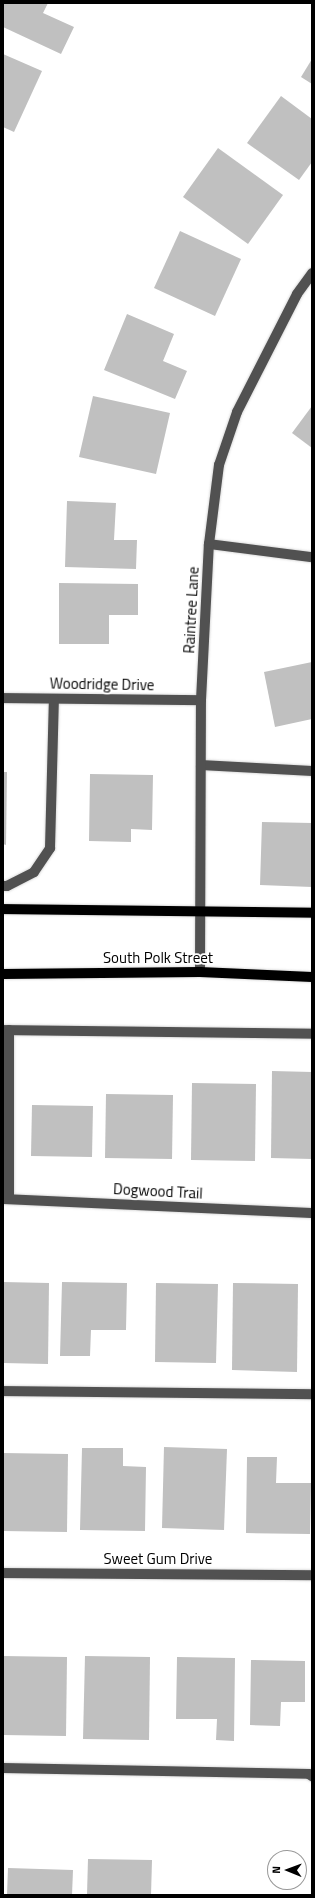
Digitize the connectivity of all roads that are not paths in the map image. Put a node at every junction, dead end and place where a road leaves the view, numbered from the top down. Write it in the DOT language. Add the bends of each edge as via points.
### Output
graph roads {
  1 [pos="312,273"];
  2 [pos="209,544"];
  3 [pos="311,557"];
  4 [pos="3,698"];
  5 [pos="54,699"];
  6 [pos="201,700"];
  7 [pos="201,765"];
  8 [pos="312,771"];
  9 [pos="3,886"];
  10 [pos="3,909"];
  11 [pos="200,912"];
  12 [pos="312,913"];
  13 [pos="200,972"];
  14 [pos="3,974"];
  15 [pos="312,977"];
  16 [pos="6,1030"];
  17 [pos="312,1034"];
  18 [pos="6,1199"];
  19 [pos="312,1213"];
  20 [pos="3,1391"];
  21 [pos="312,1394"];
  22 [pos="3,1573"];
  23 [pos="312,1575"];
  24 [pos="3,1768"];
  25 [pos="312,1776"];
  1 -- 2 [label="street, Raintree Lane" via="297,294 237,412 219,465"];
  2 -- 3 [label="street"];
  2 -- 6 [label="street, Raintree Lane"];
  4 -- 5 [label="street, Woodridge Drive"];
  5 -- 6 [label="street, Woodridge Drive"];
  5 -- 9 [label="street" via="50,848 34,872"];
  6 -- 7 [label="street, Raintree Lane"];
  7 -- 8 [label="street"];
  7 -- 11 [label="street, Raintree Lane"];
  10 -- 11 [label="main road"];
  11 -- 12 [label="main road"];
  11 -- 13 [label="street, Raintree Lane"];
  13 -- 14 [label="main road, South Polk Street"];
  13 -- 15 [label="main road, South Polk Street"];
  16 -- 17 [label="street"];
  16 -- 18 [label="street"];
  18 -- 19 [label="street, Dogwood Trail"];
  20 -- 21 [label="street"];
  22 -- 23 [label="street, Sweet Gum Drive"];
  24 -- 25 [label="street"];
}
